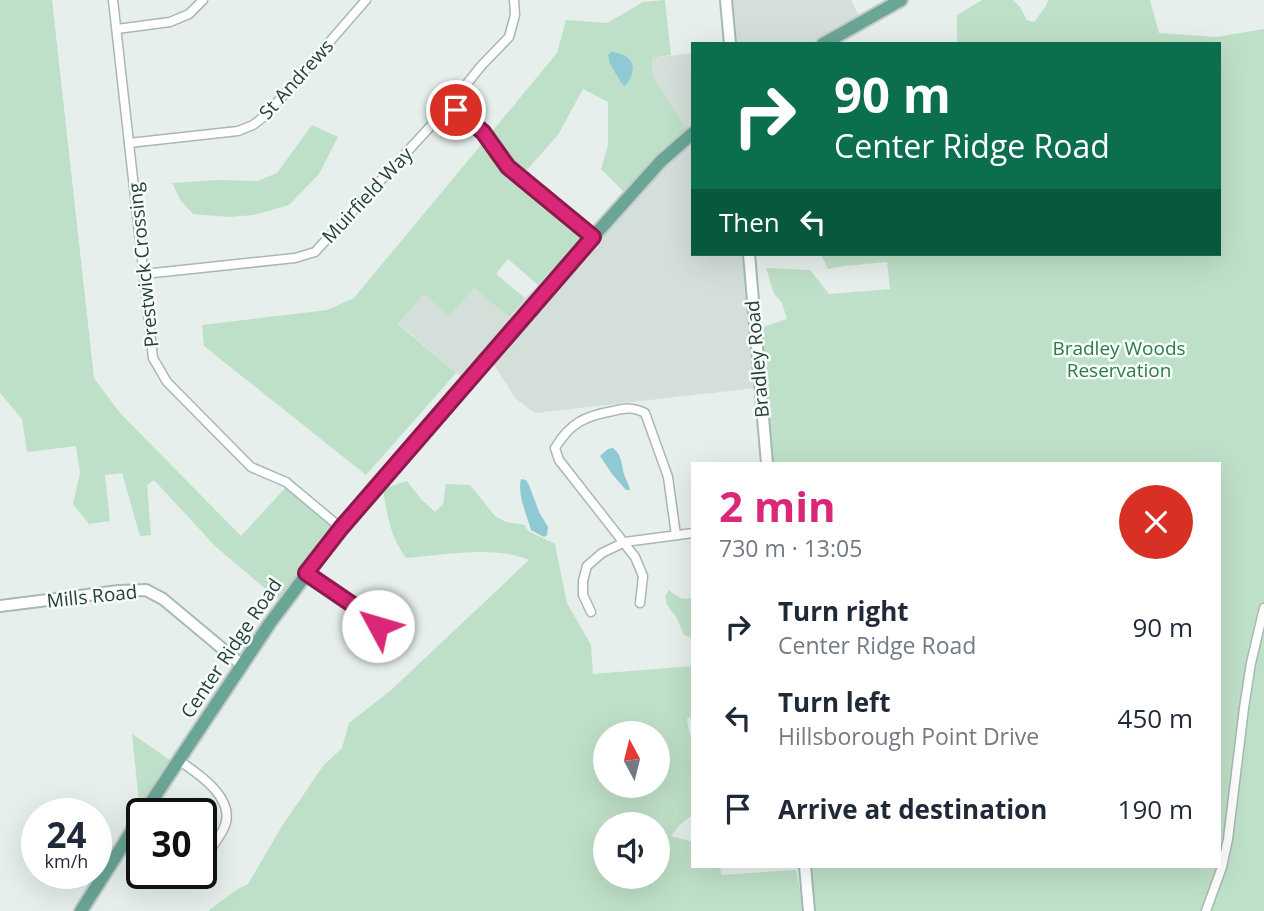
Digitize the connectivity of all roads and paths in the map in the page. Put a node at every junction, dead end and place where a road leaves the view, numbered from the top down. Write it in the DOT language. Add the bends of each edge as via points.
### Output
graph roads {
  1 [pos="113,0"];
  2 [pos="203,0"];
  3 [pos="366,0"];
  4 [pos="514,0"];
  5 [pos="726,0"];
  6 [pos="901,0"];
  7 [pos="117,29"];
  8 [pos="730,42"];
  9 [pos="827,42"];
  10 [pos="450,105"];
  11 [pos="691,135"];
  12 [pos="129,143"];
  13 [pos="593,237"];
  14 [pos="748,256"];
  15 [pos="144,274"];
  16 [pos="766,462"];
  17 [pos="341,528"];
  18 [pos="691,533"];
  19 [pos="676,535"];
  20 [pos="625,542"];
  21 [pos="306,573"];
  22 [pos="639,603"];
  23 [pos="0,606"];
  24 [pos="1264,608"];
  25 [pos="591,612"];
  26 [pos="371,616"];
  27 [pos="242,665"];
  28 [pos="178,761"];
  29 [pos="154,798"];
  30 [pos="217,838"];
  31 [pos="126,841"];
  32 [pos="805,868"];
  33 [pos="81,911"];
  34 [pos="809,911"];
  35 [pos="1206,911"];
  1 -- 7 [label="street, Prestwick Crossing"];
  2 -- 7 [label="street" via="189,14 170,22"];
  3 -- 12 [label="street, St Andrews" via="253,125 237,131"];
  4 -- 10 [label="street, Muirfield Way" via="509,37"];
  5 -- 8 [label="street"];
  6 -- 9 [label="main road"];
  7 -- 12 [label="street, Prestwick Crossing"];
  10 -- 13 [label="street" via="483,132 508,167"];
  10 -- 15 [label="street, Muirfield Way" via="315,251 295,258"];
  11 -- 13 [label="main road, Center Ridge Road"];
  12 -- 15 [label="street, Prestwick Crossing"];
  13 -- 17 [label="main road, Center Ridge Road"];
  14 -- 16 [label="street, Bradley Road"];
  15 -- 17 [label="street, Prestwick Crossing" via="153,358 167,382 251,467 286,482"];
  17 -- 21 [label="main road, Center Ridge Road"];
  18 -- 19 [label="street"];
  19 -- 20 [label="street"];
  19 -- 20 [label="street" via="668,477 645,413 632,407 575,424 555,448"];
  20 -- 22 [label="street" via="643,576"];
  20 -- 25 [label="street" via="587,566 583,595"];
  21 -- 26 [label="street"];
  21 -- 27 [label="main road, Center Ridge Road"];
  23 -- 27 [label="street, Mills Road" via="146,590 163,598"];
  24 -- 35 [label="street" via="1251,663 1228,839"];
  27 -- 28 [label="main road, Center Ridge Road"];
  28 -- 29 [label="main road, Center Ridge Road"];
  28 -- 30 [label="street" via="222,798 227,816"];
  31 -- 33 [label="main road, Center Ridge Road"];
  32 -- 34 [label="street"];
}
